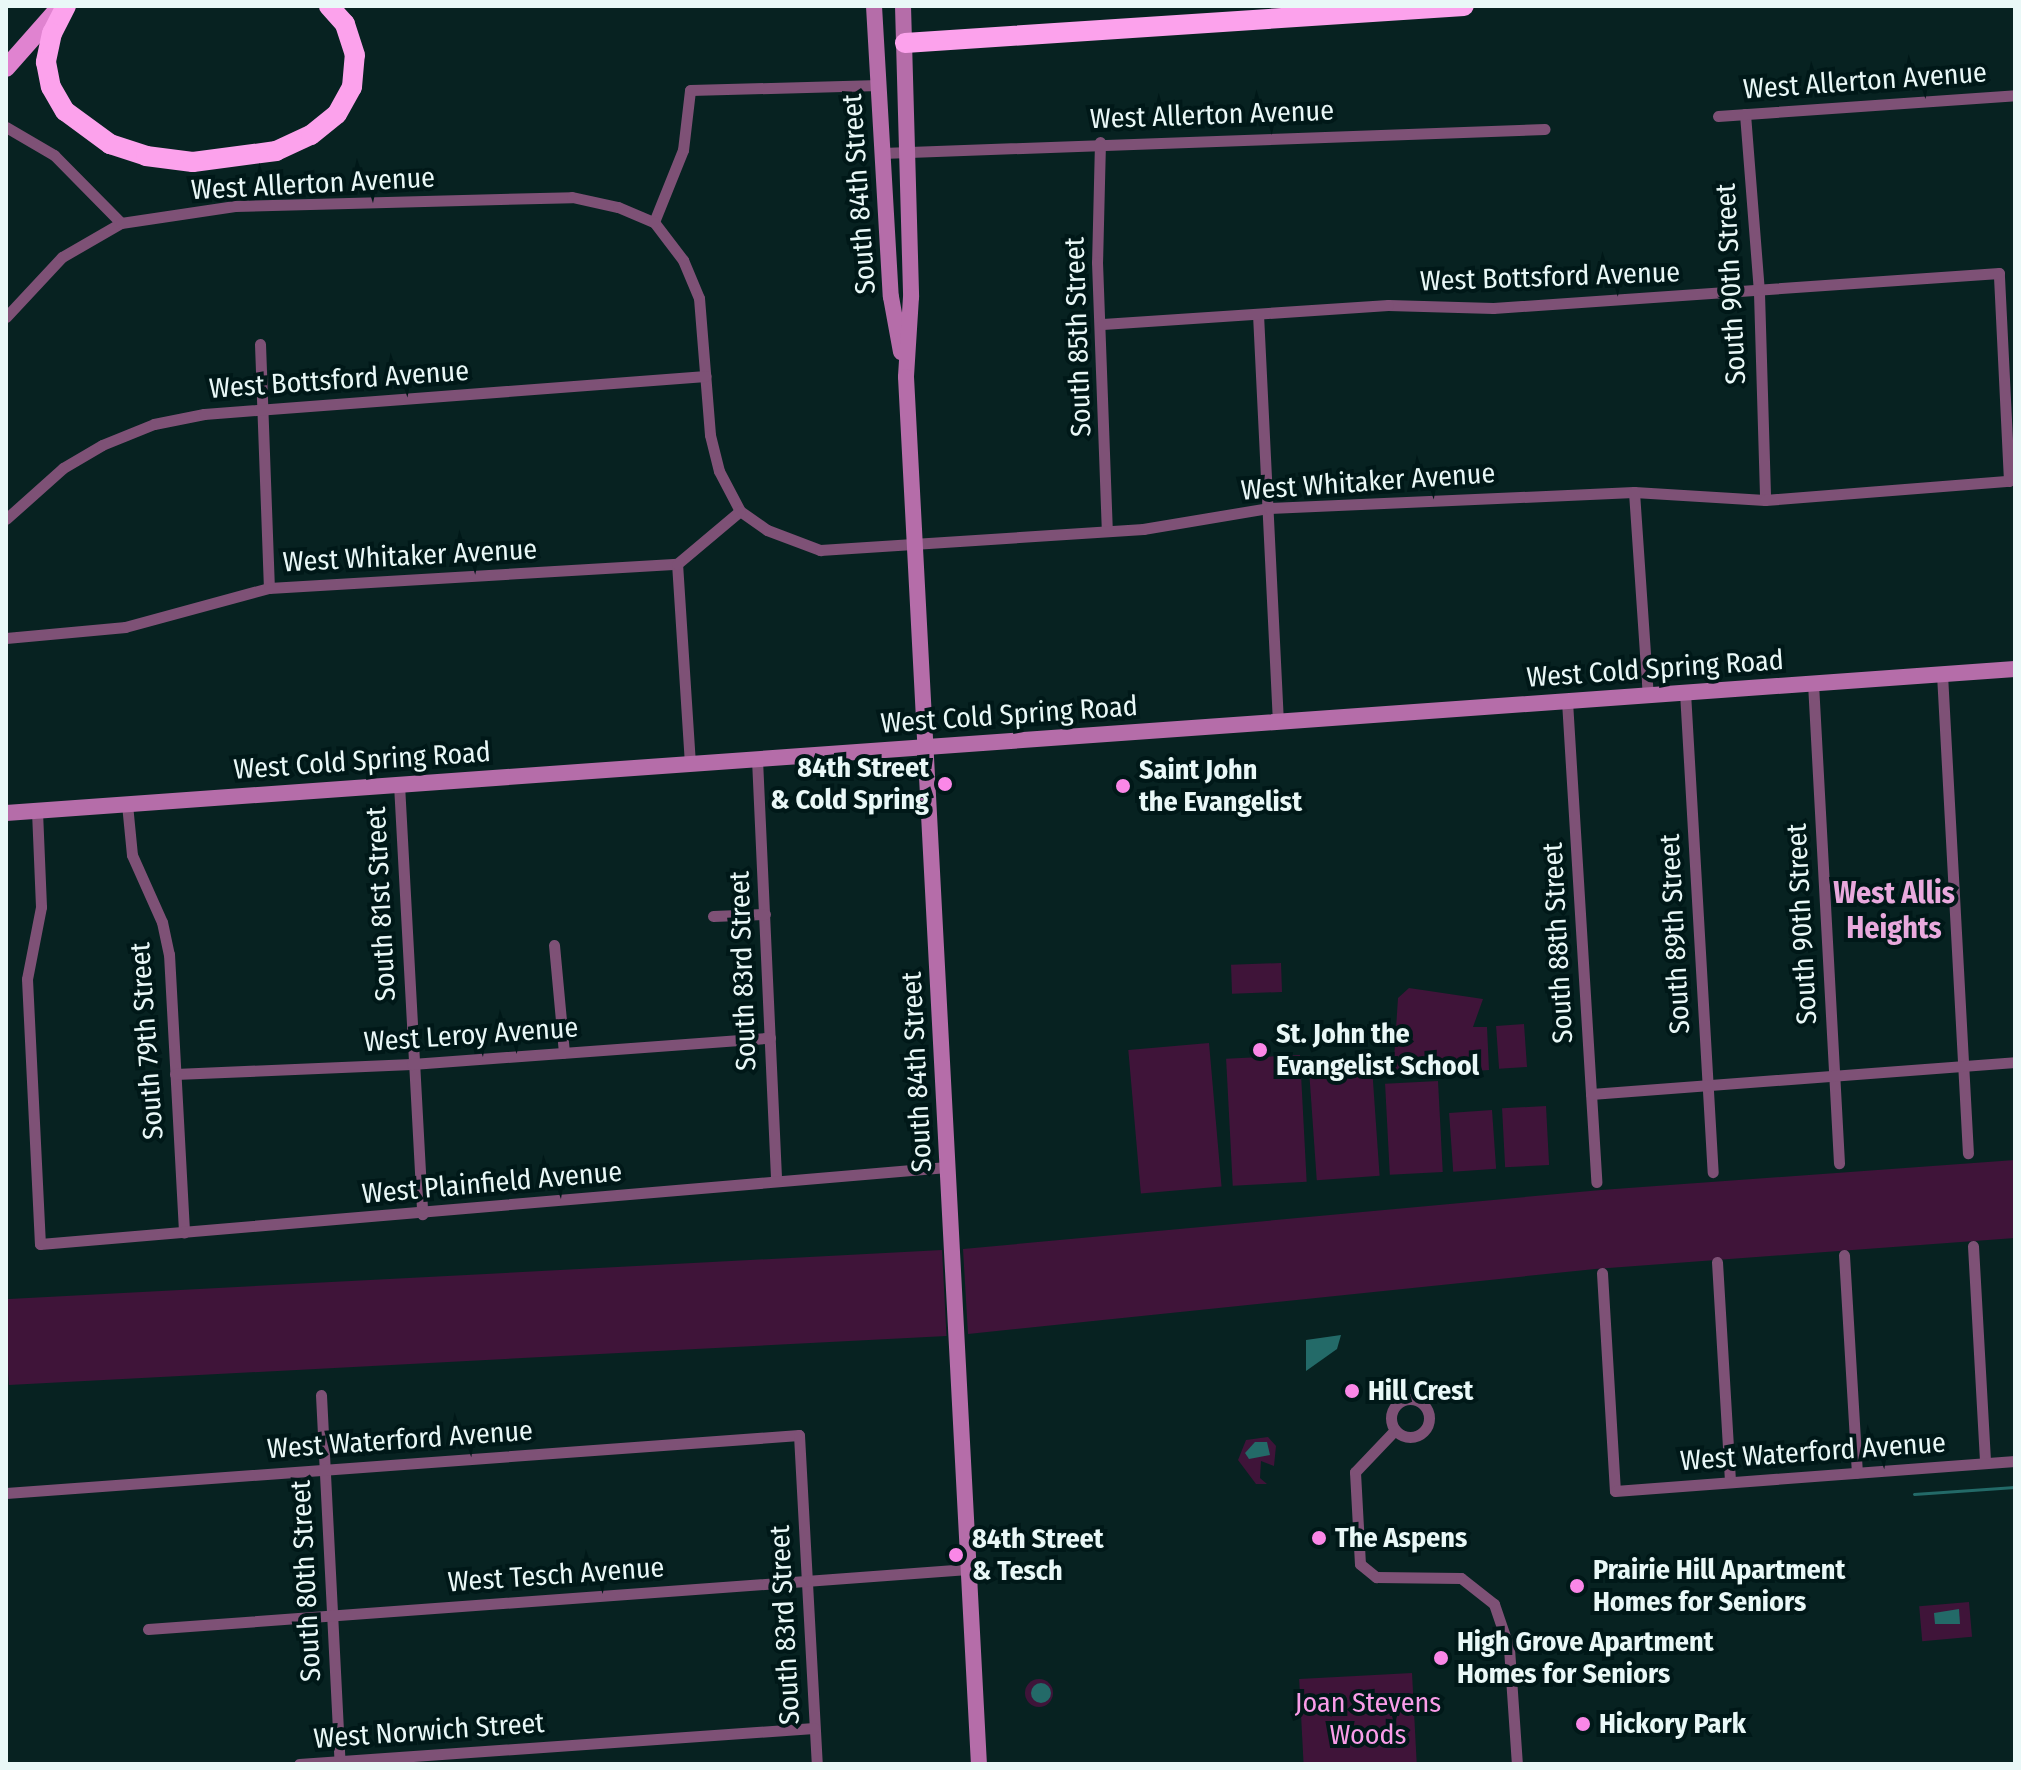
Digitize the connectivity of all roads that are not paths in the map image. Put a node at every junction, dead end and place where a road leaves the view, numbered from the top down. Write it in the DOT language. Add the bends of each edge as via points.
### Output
graph roads {
  1 [pos="64,6"];
  2 [pos="329,6"];
  3 [pos="874,6"];
  4 [pos="903,6"];
  5 [pos="1464,6"];
  6 [pos="905,43"];
  7 [pos="877,44"];
  8 [pos="6,68"];
  9 [pos="879,85"];
  10 [pos="2015,95"];
  11 [pos="1745,114"];
  12 [pos="1718,116"];
  13 [pos="6,127"];
  14 [pos="1545,129"];
  15 [pos="1100,142"];
  16 [pos="882,153"];
  17 [pos="909,154"];
  18 [pos="654,222"];
  19 [pos="121,223"];
  20 [pos="1759,293"];
  21 [pos="1258,314"];
  22 [pos="6,317"];
  23 [pos="1103,324"];
  24 [pos="2009,328"];
  25 [pos="260,344"];
  26 [pos="706,376"];
  27 [pos="906,377"];
  28 [pos="261,409"];
  29 [pos="1634,492"];
  30 [pos="1765,500"];
  31 [pos="1269,508"];
  32 [pos="740,511"];
  33 [pos="6,519"];
  34 [pos="1107,531"];
  35 [pos="915,546"];
  36 [pos="677,564"];
  37 [pos="269,588"];
  38 [pos="6,638"];
  39 [pos="2015,669"];
  40 [pos="1942,674"];
  41 [pos="1813,683"];
  42 [pos="1685,692"];
  43 [pos="1648,695"];
  44 [pos="1567,701"];
  45 [pos="1278,722"];
  46 [pos="928,747"];
  47 [pos="757,759"];
  48 [pos="690,764"];
  49 [pos="399,784"];
  50 [pos="127,804"];
  51 [pos="37,811"];
  52 [pos="6,813"];
  53 [pos="765,914"];
  54 [pos="713,916"];
  55 [pos="554,945"];
  56 [pos="770,1038"];
  57 [pos="564,1053"];
  58 [pos="2015,1062"];
  59 [pos="412,1064"];
  60 [pos="1962,1066"];
  61 [pos="175,1074"];
  62 [pos="1835,1075"];
  63 [pos="1708,1085"];
  64 [pos="1591,1094"];
  65 [pos="1968,1153"];
  66 [pos="1839,1163"];
  67 [pos="947,1167"];
  68 [pos="1713,1172"];
  69 [pos="776,1181"];
  70 [pos="1596,1182"];
  71 [pos="422,1214"];
  72 [pos="184,1233"];
  73 [pos="1973,1246"];
  74 [pos="1844,1255"];
  75 [pos="1717,1262"];
  76 [pos="1602,1273"];
  77 [pos="321,1395"];
  78 [pos="1395,1430"];
  79 [pos="799,1435"];
  80 [pos="2015,1461"];
  81 [pos="1985,1463"];
  82 [pos="324,1470"];
  83 [pos="1857,1473"];
  84 [pos="1730,1482"];
  85 [pos="6,1493"];
  86 [pos="968,1569"];
  87 [pos="806,1581"];
  88 [pos="332,1616"];
  89 [pos="148,1629"];
  90 [pos="814,1728"];
  91 [pos="340,1762"];
  92 [pos="299,1764"];
  93 [pos="817,1764"];
  94 [pos="979,1764"];
  95 [pos="1517,1764"];
  1 -- 2 [label="highway" via="46,62 51,87 65,111 110,144 146,156 193,162 276,151 311,135 337,114 352,87 355,55 345,24"];
  1 -- 8 [label="main road"];
  3 -- 7 [label="street, South 84th Street"];
  4 -- 6 [label="street, South 84th Street"];
  5 -- 6 [label="highway"];
  6 -- 7 [label="street"];
  6 -- 17 [label="street, South 84th Street"];
  7 -- 9 [label="street, South 84th Street"];
  9 -- 16 [label="street, South 84th Street"];
  9 -- 18 [label="street" via="690,90 683,150"];
  10 -- 11 [label="street, West Allerton Avenue"];
  11 -- 12 [label="street, West Allerton Avenue"];
  11 -- 20 [label="street, South 90th Street"];
  13 -- 19 [label="street" via="54,155"];
  14 -- 15 [label="street, West Allerton Avenue"];
  15 -- 17 [label="street, West Allerton Avenue"];
  15 -- 23 [label="street, South 85th Street" via="1097,262"];
  16 -- 17 [label="street, West Allerton Avenue"];
  16 -- 27 [label="street, South 84th Street" via="891,297"];
  17 -- 27 [label="street, South 84th Street"];
  18 -- 19 [label="street, West Allerton Avenue" via="572,197 235,206"];
  18 -- 26 [label="street" via="683,260 699,298"];
  19 -- 22 [label="street, West Allerton Avenue" via="62,257"];
  20 -- 21 [label="street, West Bottsford Avenue"];
  20 -- 24 [label="street, West Bottsford Avenue" via="1999,273"];
  20 -- 30 [label="street, South 90th Street"];
  21 -- 23 [label="street, West Bottsford Avenue"];
  21 -- 31 [label="street"];
  23 -- 34 [label="street, South 85th Street"];
  24 -- 30 [label="street, West Whitaker Avenue" via="2009,481"];
  25 -- 28 [label="street"];
  26 -- 28 [label="street, West Bottsford Avenue"];
  26 -- 32 [label="street" via="713,452"];
  27 -- 35 [label="street, South 84th Street"];
  28 -- 33 [label="street, West Bottsford Avenue" via="154,424 102,445 63,468"];
  28 -- 37 [label="street"];
  29 -- 30 [label="street, West Whitaker Avenue"];
  29 -- 31 [label="street, West Whitaker Avenue"];
  29 -- 43 [label="street"];
  31 -- 34 [label="street, West Whitaker Avenue"];
  31 -- 45 [label="street"];
  32 -- 35 [label="street, West Whitaker Avenue" via="767,530 820,550"];
  32 -- 36 [label="street"];
  34 -- 35 [label="street, West Whitaker Avenue"];
  35 -- 46 [label="street, South 84th Street"];
  36 -- 37 [label="street, West Whitaker Avenue"];
  36 -- 48 [label="street"];
  37 -- 38 [label="street, West Whitaker Avenue" via="125,627"];
  39 -- 40 [label="street, West Cold Spring Road"];
  40 -- 41 [label="street, West Cold Spring Road"];
  40 -- 60 [label="street"];
  41 -- 42 [label="street, West Cold Spring Road"];
  41 -- 62 [label="street, South 90th Street"];
  42 -- 43 [label="street, West Cold Spring Road"];
  42 -- 63 [label="street, South 89th Street"];
  43 -- 44 [label="street, West Cold Spring Road"];
  44 -- 45 [label="street, West Cold Spring Road"];
  44 -- 64 [label="street, South 88th Street"];
  45 -- 46 [label="street, West Cold Spring Road"];
  46 -- 47 [label="street, West Cold Spring Road"];
  46 -- 67 [label="street, South 84th Street"];
  47 -- 48 [label="street, West Cold Spring Road"];
  47 -- 53 [label="street, South 83rd Street"];
  48 -- 49 [label="street, West Cold Spring Road"];
  49 -- 50 [label="street, West Cold Spring Road"];
  49 -- 59 [label="street, South 81st Street"];
  50 -- 51 [label="street, West Cold Spring Road"];
  50 -- 61 [label="street, South 79th Street" via="132,855 162,922 169,954"];
  51 -- 52 [label="street, West Cold Spring Road"];
  51 -- 72 [label="street, West Plainfield Avenue" via="41,907 27,979 40,1244"];
  53 -- 54 [label="street"];
  53 -- 56 [label="street, South 83rd Street"];
  55 -- 57 [label="street"];
  56 -- 57 [label="street, West Leroy Avenue"];
  56 -- 69 [label="street, South 83rd Street"];
  57 -- 59 [label="street, West Leroy Avenue"];
  58 -- 60 [label="street"];
  59 -- 61 [label="street, West Leroy Avenue"];
  59 -- 71 [label="street, South 81st Street"];
  60 -- 62 [label="street"];
  60 -- 65 [label="street"];
  61 -- 72 [label="street, South 79th Street"];
  62 -- 63 [label="street"];
  62 -- 66 [label="street, South 90th Street"];
  63 -- 64 [label="street"];
  63 -- 68 [label="street, South 89th Street"];
  64 -- 70 [label="street, South 88th Street"];
  67 -- 69 [label="street, West Plainfield Avenue"];
  67 -- 86 [label="street, South 84th Street"];
  69 -- 71 [label="street, West Plainfield Avenue"];
  71 -- 72 [label="street, West Plainfield Avenue"];
  73 -- 81 [label="street"];
  74 -- 83 [label="street"];
  75 -- 84 [label="street"];
  76 -- 84 [label="street, West Waterford Avenue" via="1615,1491"];
  77 -- 82 [label="street, South 80th Street"];
  78 -- 95 [label="street" via="1355,1472 1360,1564 1376,1577 1461,1578 1494,1604 1509,1648"];
  79 -- 82 [label="street, West Waterford Avenue"];
  79 -- 87 [label="street, South 83rd Street"];
  80 -- 81 [label="street, West Waterford Avenue"];
  81 -- 83 [label="street, West Waterford Avenue"];
  82 -- 85 [label="street, West Waterford Avenue"];
  82 -- 88 [label="street, South 80th Street"];
  83 -- 84 [label="street, West Waterford Avenue"];
  86 -- 87 [label="street, West Tesch Avenue"];
  86 -- 94 [label="street, South 84th Street"];
  87 -- 88 [label="street, West Tesch Avenue"];
  87 -- 90 [label="street, South 83rd Street"];
  88 -- 89 [label="street, West Tesch Avenue"];
  88 -- 91 [label="street, South 80th Street"];
  90 -- 91 [label="street, West Norwich Street"];
  90 -- 93 [label="street, South 83rd Street"];
  91 -- 92 [label="street, West Norwich Street"];
}
